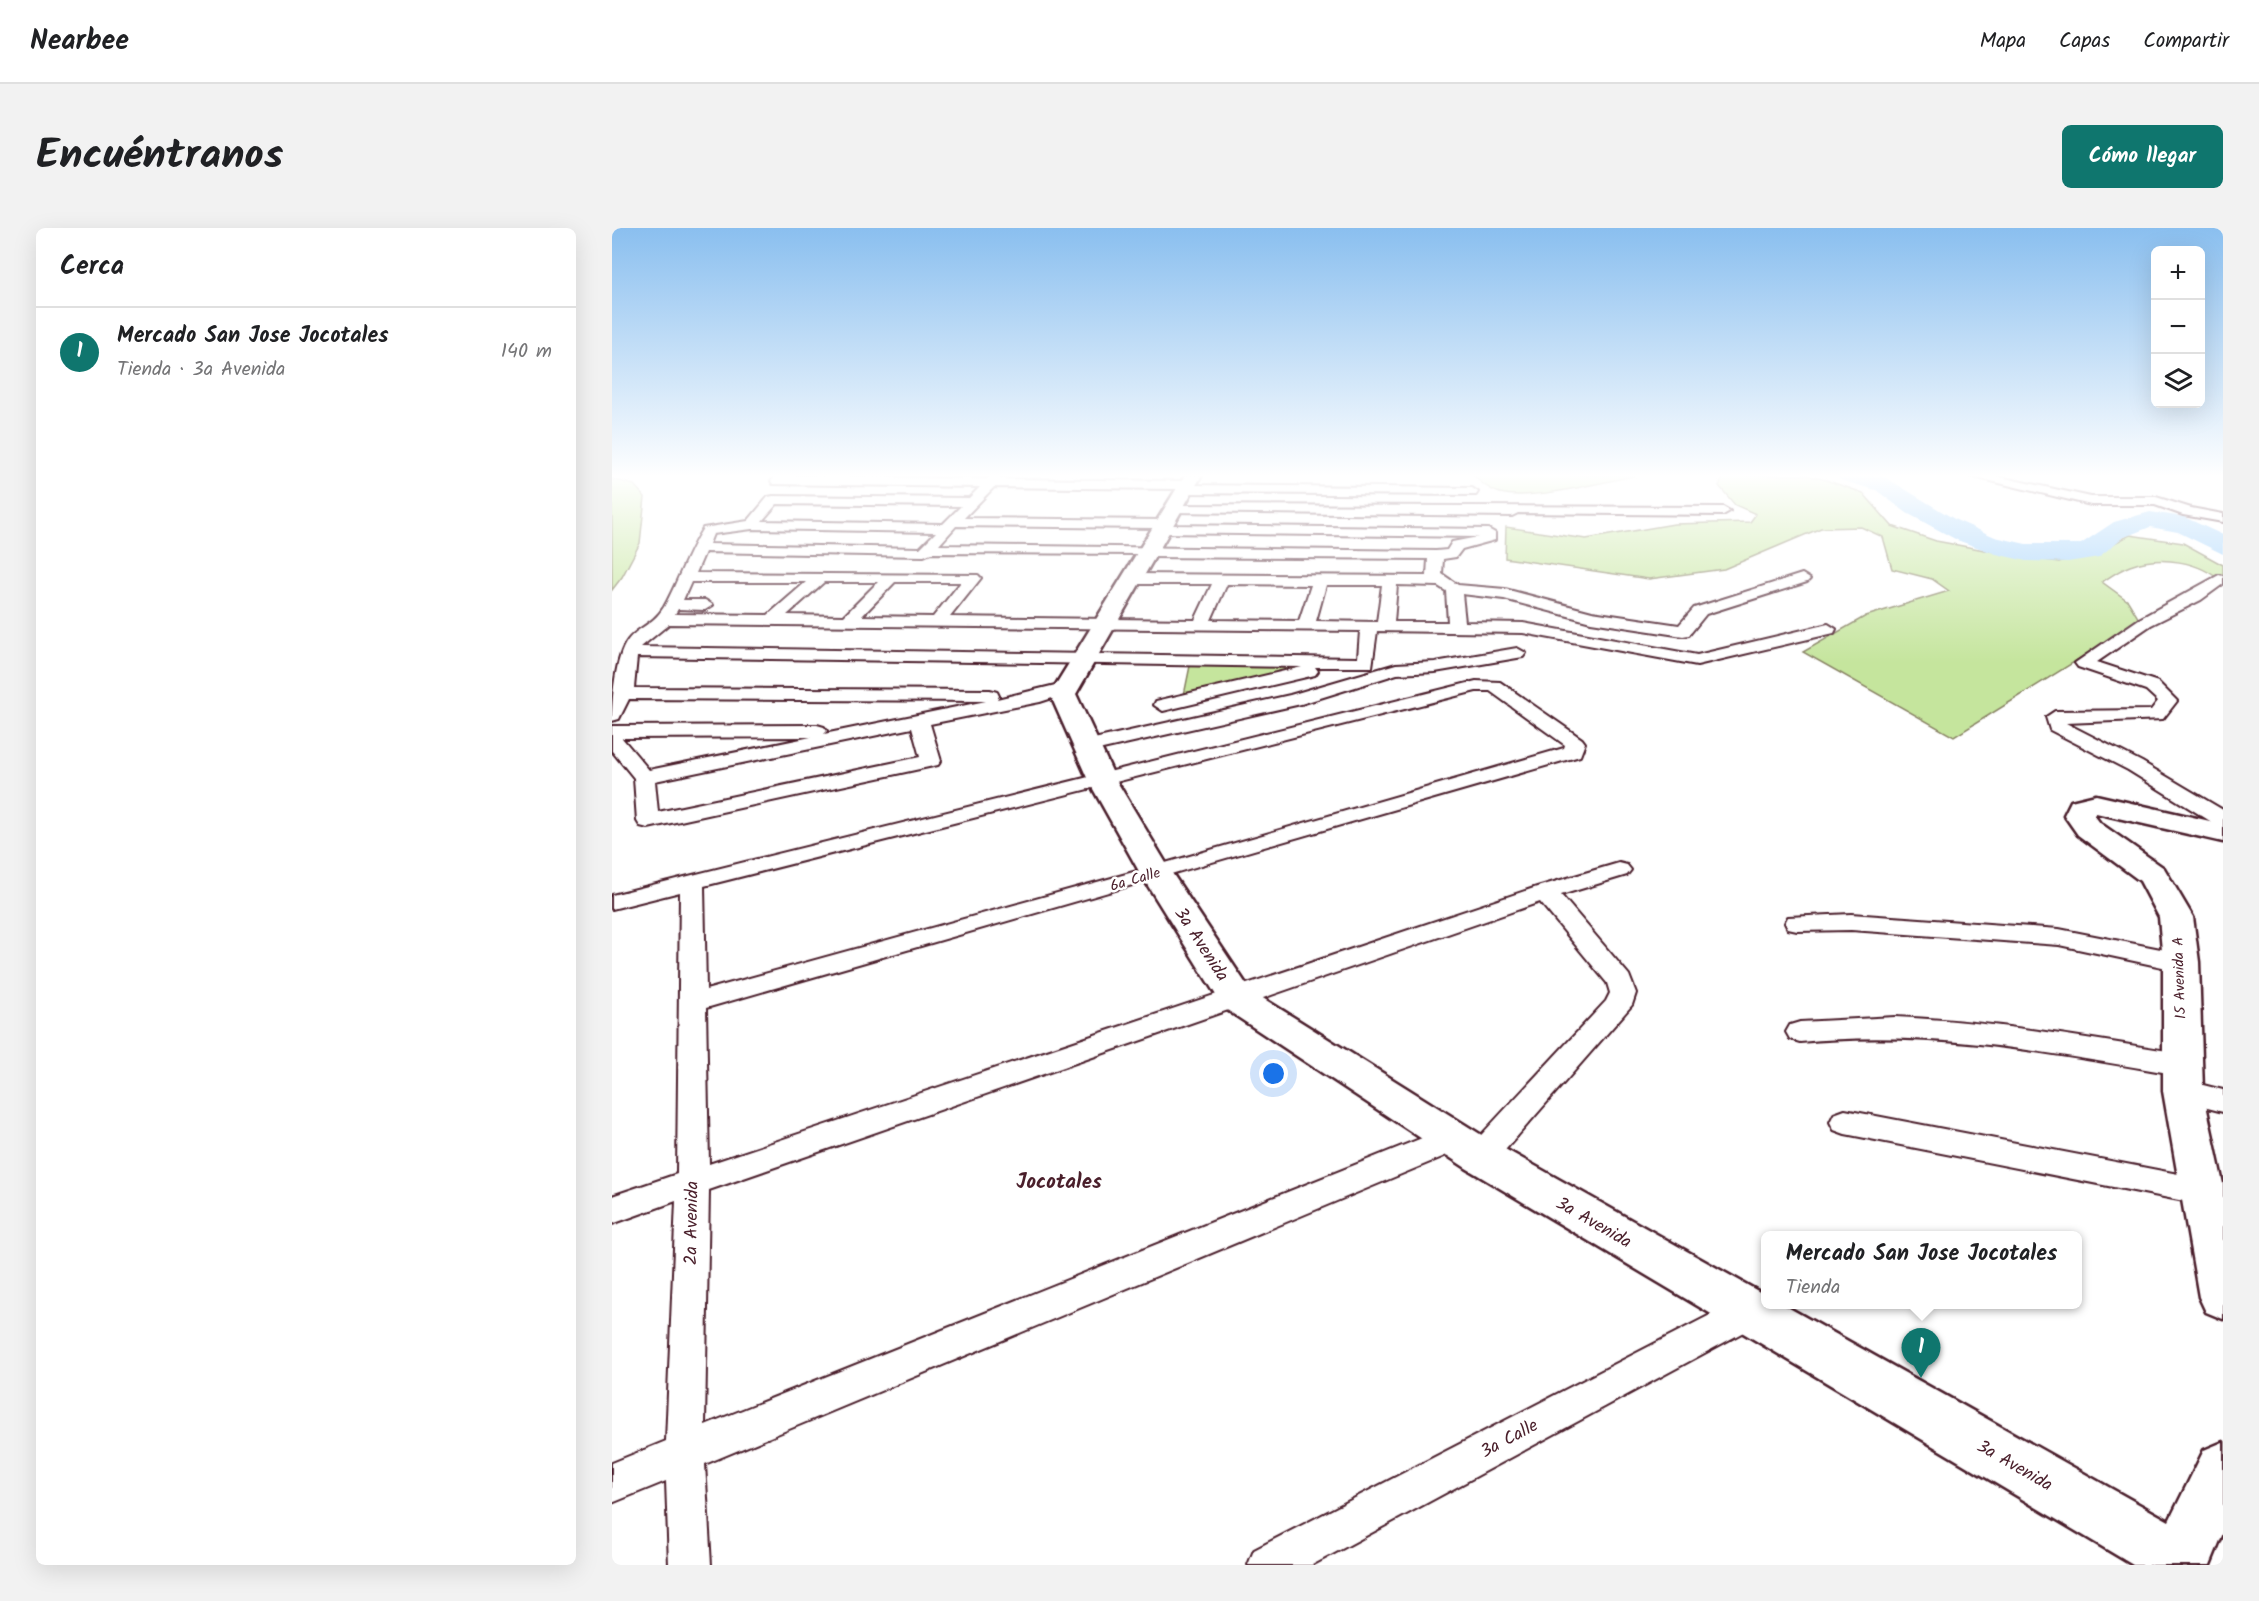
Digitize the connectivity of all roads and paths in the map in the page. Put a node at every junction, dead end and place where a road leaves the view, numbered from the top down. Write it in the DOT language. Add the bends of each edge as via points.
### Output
graph roads {
  1 [pos="705,537"];
  2 [pos="938,537"];
  3 [pos="1157,537"];
  4 [pos="1489,537"];
  5 [pos="700,548"];
  6 [pos="927,549"];
  7 [pos="1148,552"];
  8 [pos="1436,555"];
  9 [pos="686,577"];
  10 [pos="821,577"];
  11 [pos="892,577"];
  12 [pos="1132,579"];
  13 [pos="1802,579"];
  14 [pos="1221,580"];
  15 [pos="2219,580"];
  16 [pos="1320,581"];
  17 [pos="1390,581"];
  18 [pos="1447,585"];
  19 [pos="673,604"];
  20 [pos="788,606"];
  21 [pos="663,620"];
  22 [pos="771,620"];
  23 [pos="848,621"];
  24 [pos="937,622"];
  25 [pos="1105,624"];
  26 [pos="1201,625"];
  27 [pos="1306,626"];
  28 [pos="1377,627"];
  29 [pos="1457,628"];
  30 [pos="1828,629"];
  31 [pos="629,652"];
  32 [pos="1517,653"];
  33 [pos="849,656"];
  34 [pos="1084,660"];
  35 [pos="1191,661"];
  36 [pos="1349,662"];
  37 [pos="1068,687"];
  38 [pos="623,693"];
  39 [pos="813,695"];
  40 [pos="1040,696"];
  41 [pos="1182,700"];
  42 [pos="1163,705"];
  43 [pos="612,715"];
  44 [pos="920,721"];
  45 [pos="873,731"];
  46 [pos="612,732"];
  47 [pos="612,738"];
  48 [pos="1093,763"];
  49 [pos="644,777"];
  50 [pos="2223,819"];
  51 [pos="2223,833"];
  52 [pos="1619,870"];
  53 [pos="1156,873"];
  54 [pos="693,881"];
  55 [pos="1545,892"];
  56 [pos="612,902"];
  57 [pos="1797,923"];
  58 [pos="2181,962"];
  59 [pos="1237,999"];
  60 [pos="692,1003"];
  61 [pos="1800,1032"];
  62 [pos="2181,1078"];
  63 [pos="2223,1101"];
  64 [pos="1845,1122"];
  65 [pos="1467,1148"];
  66 [pos="693,1184"];
  67 [pos="2204,1192"];
  68 [pos="612,1210"];
  69 [pos="2223,1297"];
  70 [pos="1749,1311"];
  71 [pos="685,1453"];
  72 [pos="2223,1469"];
  73 [pos="612,1483"];
  74 [pos="2181,1563"];
  75 [pos="690,1565"];
  76 [pos="1269,1565"];
  1 -- 5 [label="street"];
  2 -- 6 [label="street"];
  3 -- 7 [label="street"];
  4 -- 8 [label="street" via="1457,545 1451,554"];
  5 -- 6 [label="street" via="924,552"];
  5 -- 9 [label="street"];
  6 -- 7 [label="street"];
  7 -- 8 [label="street"];
  7 -- 12 [label="street"];
  8 -- 18 [label="street" via="1434,575"];
  9 -- 10 [label="street"];
  9 -- 19 [label="street"];
  10 -- 11 [label="street"];
  10 -- 20 [label="street"];
  11 -- 23 [label="street"];
  11 -- 24 [label="street" via="973,578"];
  12 -- 14 [label="street"];
  12 -- 25 [label="street"];
  13 -- 18 [label="street" via="1700,611 1683,631 1591,617 1505,594"];
  14 -- 16 [label="street"];
  14 -- 26 [label="street"];
  15 -- 50 [label="street" via="2084,663 2152,686 2168,701 2156,715 2055,717 2057,726 2135,766"];
  16 -- 17 [label="street"];
  16 -- 27 [label="street"];
  17 -- 18 [label="street"];
  17 -- 28 [label="street"];
  18 -- 29 [label="street"];
  19 -- 20 [label="street"];
  19 -- 21 [label="street"];
  20 -- 22 [label="street"];
  21 -- 22 [label="street"];
  21 -- 31 [label="street" via="635,642"];
  22 -- 23 [label="street"];
  23 -- 24 [label="street"];
  24 -- 25 [label="street"];
  25 -- 26 [label="street"];
  25 -- 34 [label="street"];
  26 -- 27 [label="street"];
  27 -- 28 [label="street"];
  28 -- 29 [label="street"];
  28 -- 36 [label="street" via="1366,663"];
  29 -- 30 [label="street" via="1523,628 1697,660"];
  31 -- 33 [label="street"];
  31 -- 38 [label="street"];
  32 -- 48 [label="street" via="1435,667 1396,669"];
  33 -- 34 [label="street"];
  33 -- 39 [label="street"];
  34 -- 35 [label="street"];
  34 -- 37 [label="street"];
  35 -- 36 [label="street"];
  35 -- 41 [label="street"];
  36 -- 41 [label="street"];
  37 -- 40 [label="street"];
  37 -- 48 [label="street, 3a Avenida" via="1063,694"];
  38 -- 39 [label="street"];
  38 -- 43 [label="street"];
  39 -- 40 [label="street"];
  40 -- 44 [label="street"];
  41 -- 42 [label="street"];
  44 -- 45 [label="street"];
  44 -- 49 [label="street" via="931,761 648,821"];
  45 -- 46 [label="street"];
  45 -- 49 [label="street"];
  47 -- 49 [label="street"];
  48 -- 53 [label="street, 3a Avenida"];
  48 -- 53 [label="street, 6a Calle" via="1484,685 1494,686 1575,743 1573,752"];
  48 -- 54 [label="street"];
  51 -- 58 [label="street, 15 Avenida A" via="2122,808 2096,804 2081,807 2079,815 2089,829 2153,875 2176,917"];
  52 -- 55 [label="street"];
  53 -- 59 [label="street, 3a Avenida"];
  53 -- 60 [label="street, 6a Calle"];
  54 -- 56 [label="street"];
  54 -- 60 [label="street, 2a Avenida"];
  55 -- 59 [label="street"];
  55 -- 65 [label="street" via="1620,981 1623,993 1618,1005"];
  57 -- 58 [label="street" via="1863,923 2059,937"];
  58 -- 62 [label="street, 15 Avenida A"];
  59 -- 65 [label="street, 3a Avenida"];
  59 -- 66 [label="street"];
  60 -- 66 [label="street, 2a Avenida"];
  61 -- 62 [label="street" via="1882,1026 2000,1036"];
  62 -- 63 [label="street"];
  62 -- 67 [label="street, 15 Avenida A"];
  64 -- 67 [label="street"];
  65 -- 70 [label="street, 3a Avenida"];
  65 -- 71 [label="street"];
  66 -- 68 [label="street"];
  66 -- 71 [label="street, 2a Avenida"];
  67 -- 69 [label="street, 15 Avenida A"];
  70 -- 74 [label="street, 3a Avenida"];
  70 -- 76 [label="street, 3a Calle"];
  71 -- 73 [label="street"];
  71 -- 75 [label="street, 2a Avenida"];
  72 -- 74 [label="street"];
}
